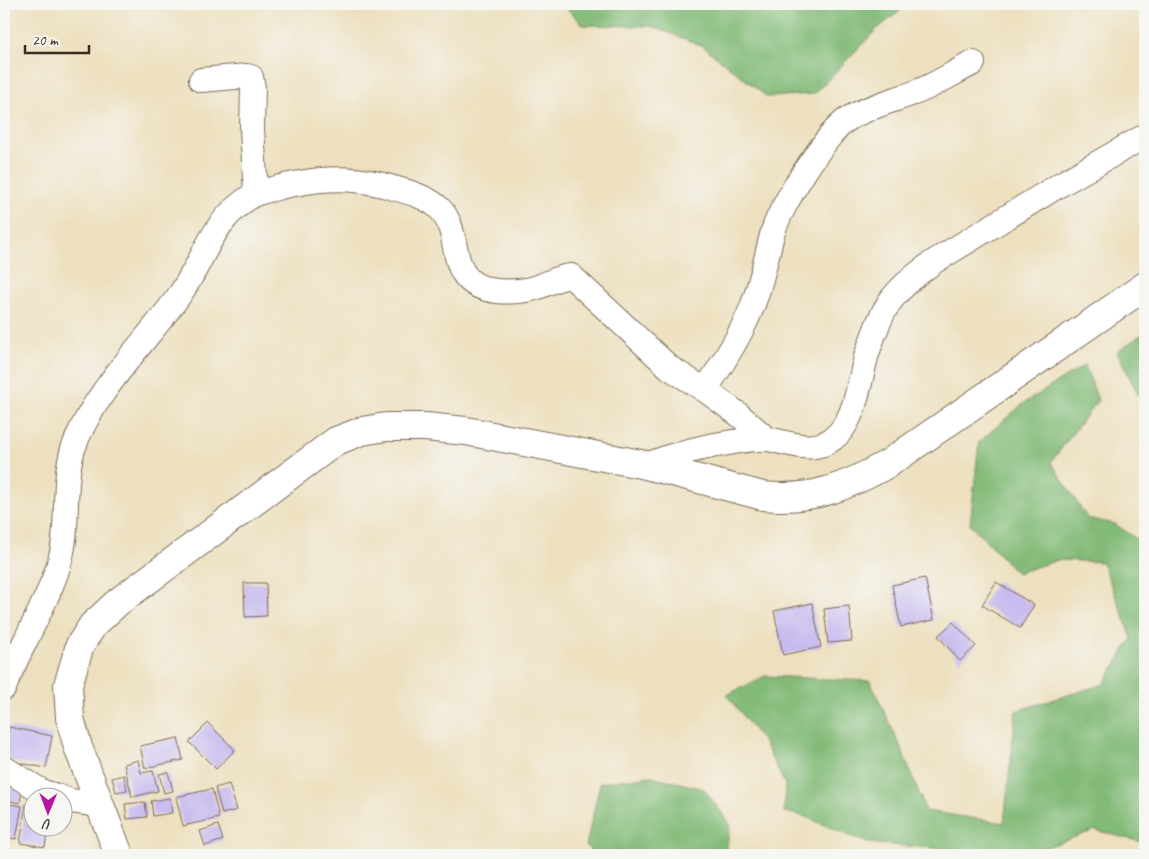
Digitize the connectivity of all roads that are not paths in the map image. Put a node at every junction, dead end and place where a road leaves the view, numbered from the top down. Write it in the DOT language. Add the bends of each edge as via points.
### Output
graph roads {
  1 [pos="973,63"];
  2 [pos="201,80"];
  3 [pos="1145,136"];
  4 [pos="256,193"];
  5 [pos="1145,286"];
  6 [pos="705,390"];
  7 [pos="767,439"];
  8 [pos="646,465"];
  9 [pos="4,688"];
  10 [pos="4,768"];
  11 [pos="33,786"];
  12 [pos="72,801"];
  13 [pos="100,805"];
  14 [pos="119,855"];
  1 -- 6 [label="street" via="921,90 848,119 832,133 776,223 751,311 728,356"];
  2 -- 4 [label="street" via="251,77"];
  3 -- 7 [label="street" via="918,273 886,307 867,354 847,423 832,440 814,446 794,446"];
  4 -- 6 [label="street" via="335,178 355,179 406,191 441,210 448,220 456,257 465,275 478,286 513,291 536,288 562,276 571,276 670,368"];
  4 -- 9 [label="street" via="236,206 215,231 180,295 93,408 73,449 58,567"];
  5 -- 8 [label="main road" via="889,463 856,481 817,494 781,498"];
  6 -- 7 [label="street"];
  7 -- 8 [label="street" via="703,446"];
  8 -- 13 [label="main road" via="466,431 425,427 386,427 362,431 336,441 118,602 93,625 80,645 68,685 70,718"];
  10 -- 11 [label="street"];
  12 -- 13 [label="street"];
  13 -- 14 [label="main road"];
}
